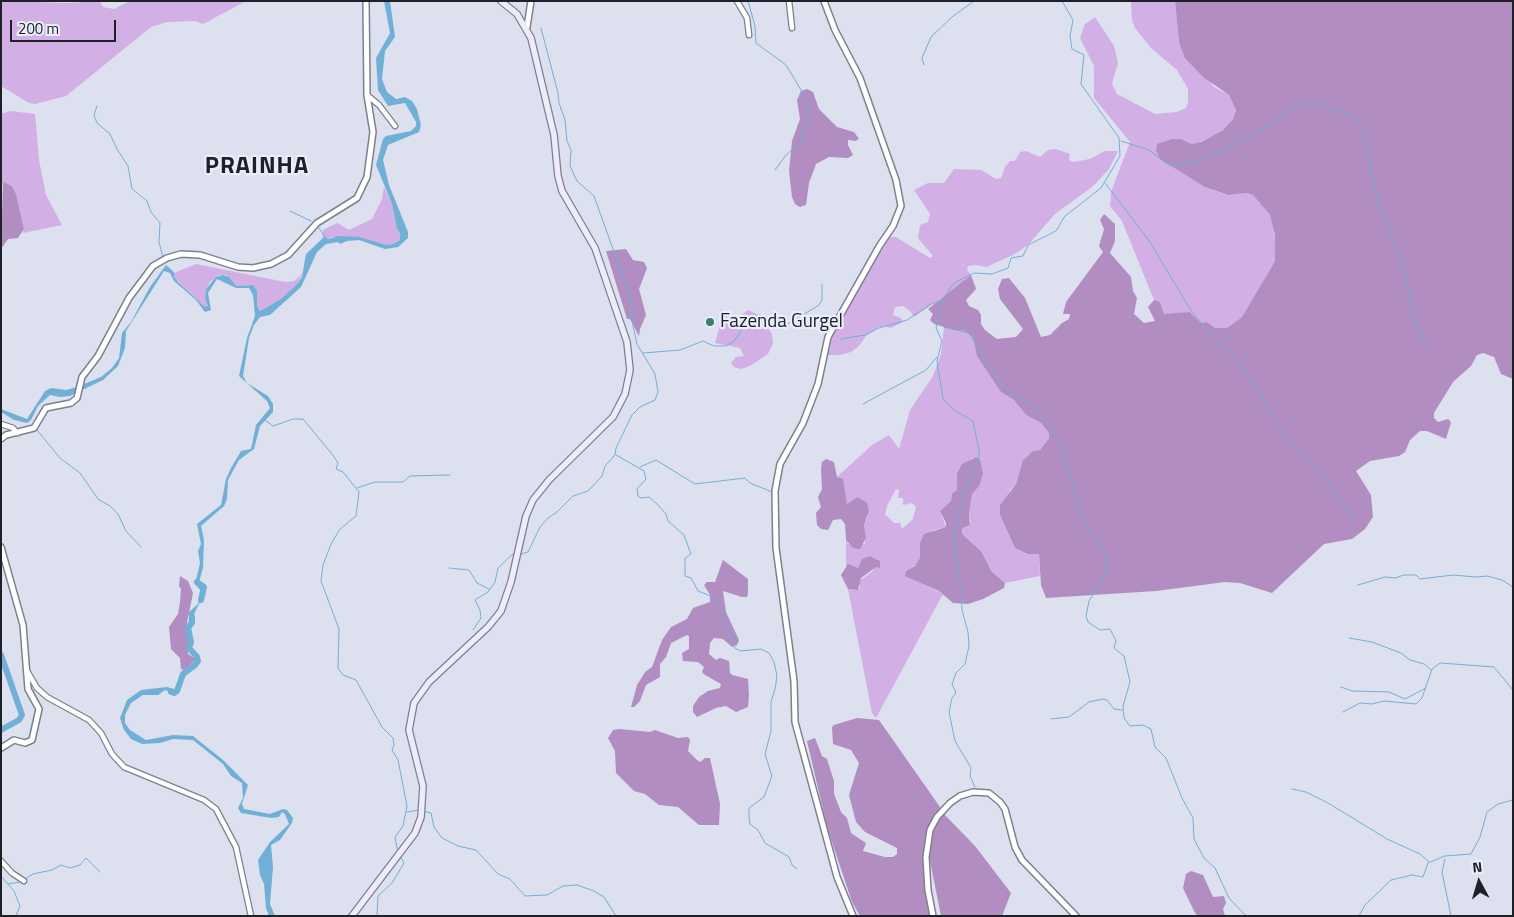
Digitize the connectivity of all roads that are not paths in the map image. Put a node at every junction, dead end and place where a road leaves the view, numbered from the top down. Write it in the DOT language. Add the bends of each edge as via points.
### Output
graph roads {
  1 [pos="366,1"];
  2 [pos="501,1"];
  3 [pos="531,1"];
  4 [pos="736,1"];
  5 [pos="789,1"];
  6 [pos="824,1"];
  7 [pos="527,27"];
  8 [pos="792,28"];
  9 [pos="749,35"];
  10 [pos="367,95"];
  11 [pos="395,126"];
  12 [pos="1,424"];
  13 [pos="17,432"];
  14 [pos="1,439"];
  15 [pos="1,547"];
  16 [pos="25,666"];
  17 [pos="1,748"];
  18 [pos="1,861"];
  19 [pos="24,881"];
  20 [pos="251,916"];
  21 [pos="352,916"];
  22 [pos="853,916"];
  23 [pos="933,916"];
  24 [pos="1076,916"];
  1 -- 10 [label="street"];
  2 -- 7 [label="main road" via="518,14"];
  3 -- 7 [label="street"];
  4 -- 9 [label="street" via="747,18"];
  5 -- 8 [label="street"];
  6 -- 22 [label="street" via="860,78 896,180 901,206 893,226 828,337 818,384 803,423 780,464 775,491 776,548 794,681 795,722 836,877"];
  7 -- 21 [label="main road" via="554,135 562,191 595,248 627,342 628,383 619,409 609,422 533,500 501,611 429,682 414,703 409,730 423,786 421,817 415,833"];
  10 -- 11 [label="street"];
  10 -- 13 [label="street" via="373,140 367,177 357,198 317,223 288,254 271,264 238,267 200,255 181,254 153,266 129,298 79,384 78,398 71,403 46,408 34,428"];
  12 -- 13 [label="street"];
  13 -- 14 [label="street"];
  15 -- 16 [label="street" via="24,625"];
  16 -- 17 [label="street" via="28,691 39,710 34,737 28,742 14,740"];
  16 -- 20 [label="street" via="36,688 89,720 101,732 112,754 124,768 195,796 216,809 236,847"];
  18 -- 19 [label="street"];
  23 -- 24 [label="street" via="926,857 930,830 936,817 950,803 973,792 989,793 1000,802 1022,860"];
}
